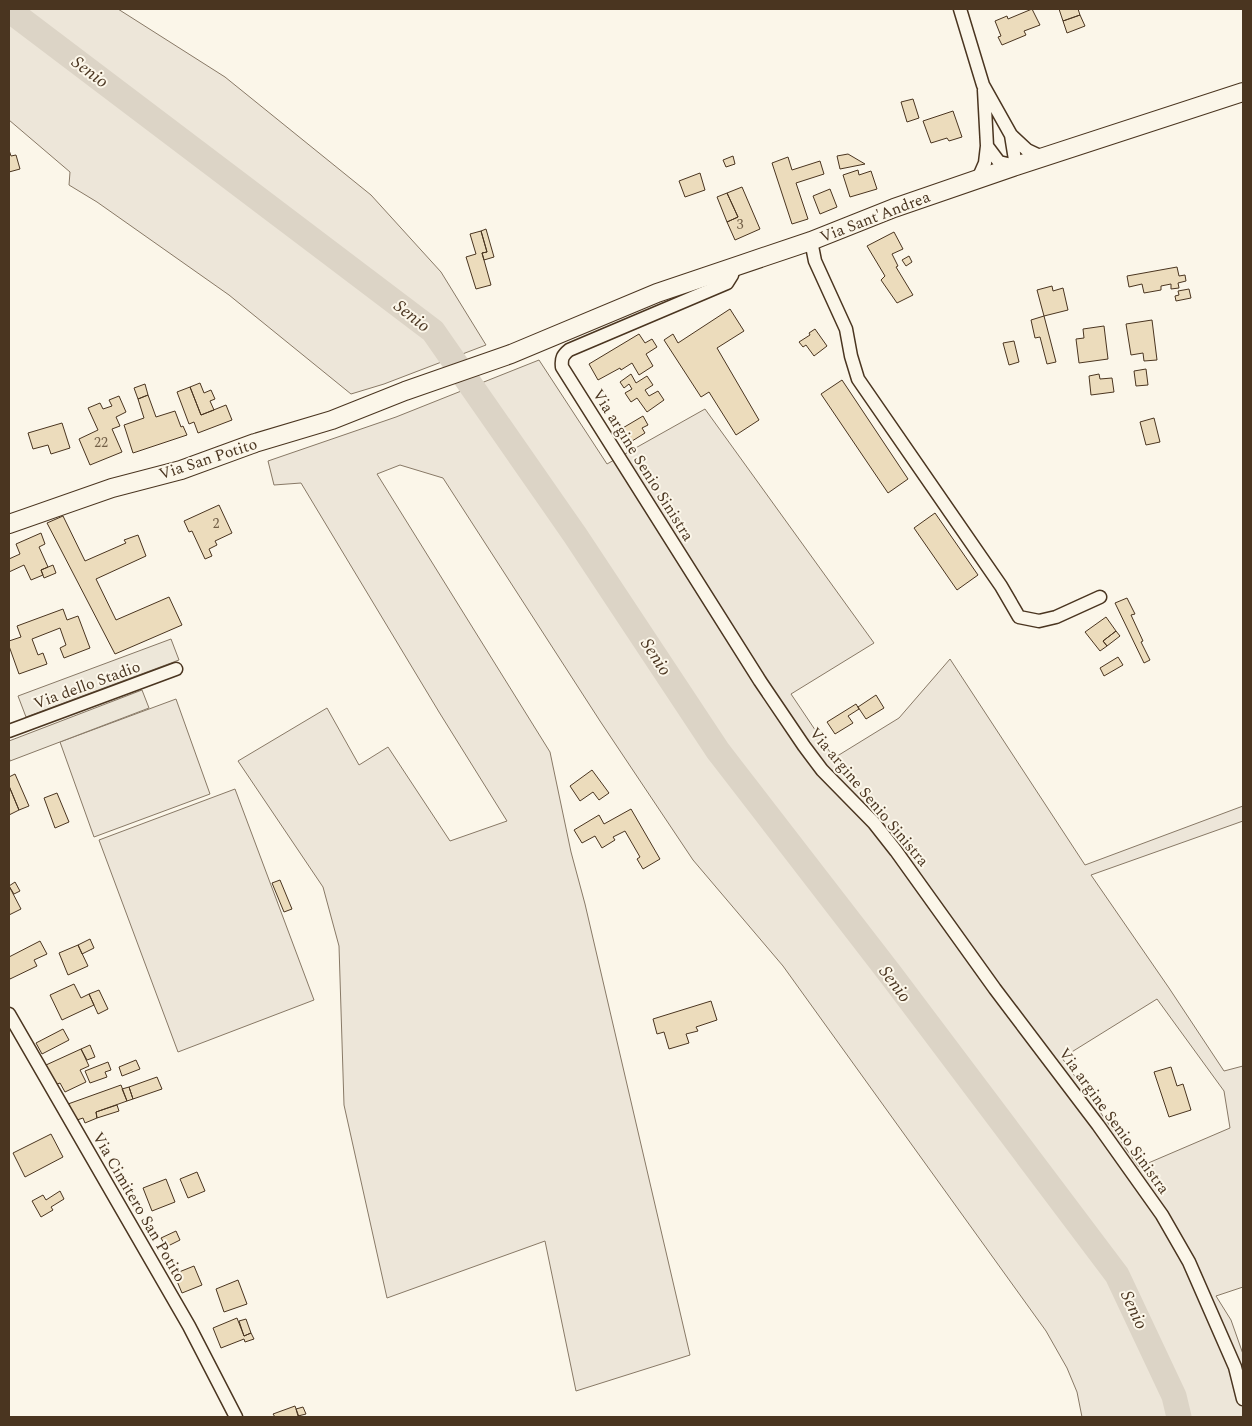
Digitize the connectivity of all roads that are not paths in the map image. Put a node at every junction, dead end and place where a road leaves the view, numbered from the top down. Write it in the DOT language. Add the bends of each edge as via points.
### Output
graph roads {
  1 [pos="960,9"];
  2 [pos="983,85"];
  3 [pos="1243,92"];
  4 [pos="1011,135"];
  5 [pos="988,146"];
  6 [pos="1044,158"];
  7 [pos="1016,166"];
  8 [pos="978,179"];
  9 [pos="811,241"];
  10 [pos="734,267"];
  11 [pos="511,354"];
  12 [pos="9,524"];
  13 [pos="1100,597"];
  14 [pos="176,669"];
  15 [pos="9,731"];
  16 [pos="9,1014"];
  17 [pos="1243,1399"];
  18 [pos="236,1417"];
  1 -- 2 [label="street"];
  2 -- 4 [label="street"];
  2 -- 5 [label="street"];
  3 -- 6 [label="street, Via Sant'Andrea"];
  4 -- 6 [label="street" via="1027,150"];
  4 -- 7 [label="street"];
  5 -- 7 [label="street" via="999,162"];
  5 -- 8 [label="street"];
  6 -- 7 [label="street, Via Sant'Andrea"];
  7 -- 8 [label="street, Via Sant'Andrea"];
  8 -- 9 [label="street, Via Sant'Andrea"];
  9 -- 10 [label="street, Via Sant'Andrea"];
  9 -- 13 [label="street" via="815,261 846,329 858,379 1019,617 1040,620 1056,617"];
  10 -- 11 [label="street, Via Sant'Andrea" via="657,293"];
  10 -- 17 [label="street, Via argine Senio Sinistra" via="726,283 569,350 561,361 562,367 804,746 896,851 1162,1215 1189,1262 1235,1367"];
  11 -- 12 [label="street, Via San Potito" via="332,420 181,470 112,488"];
  14 -- 15 [label="street, Via dello Stadio"];
  16 -- 18 [label="street, Via Cimitero San Potito" via="189,1326"];
}
